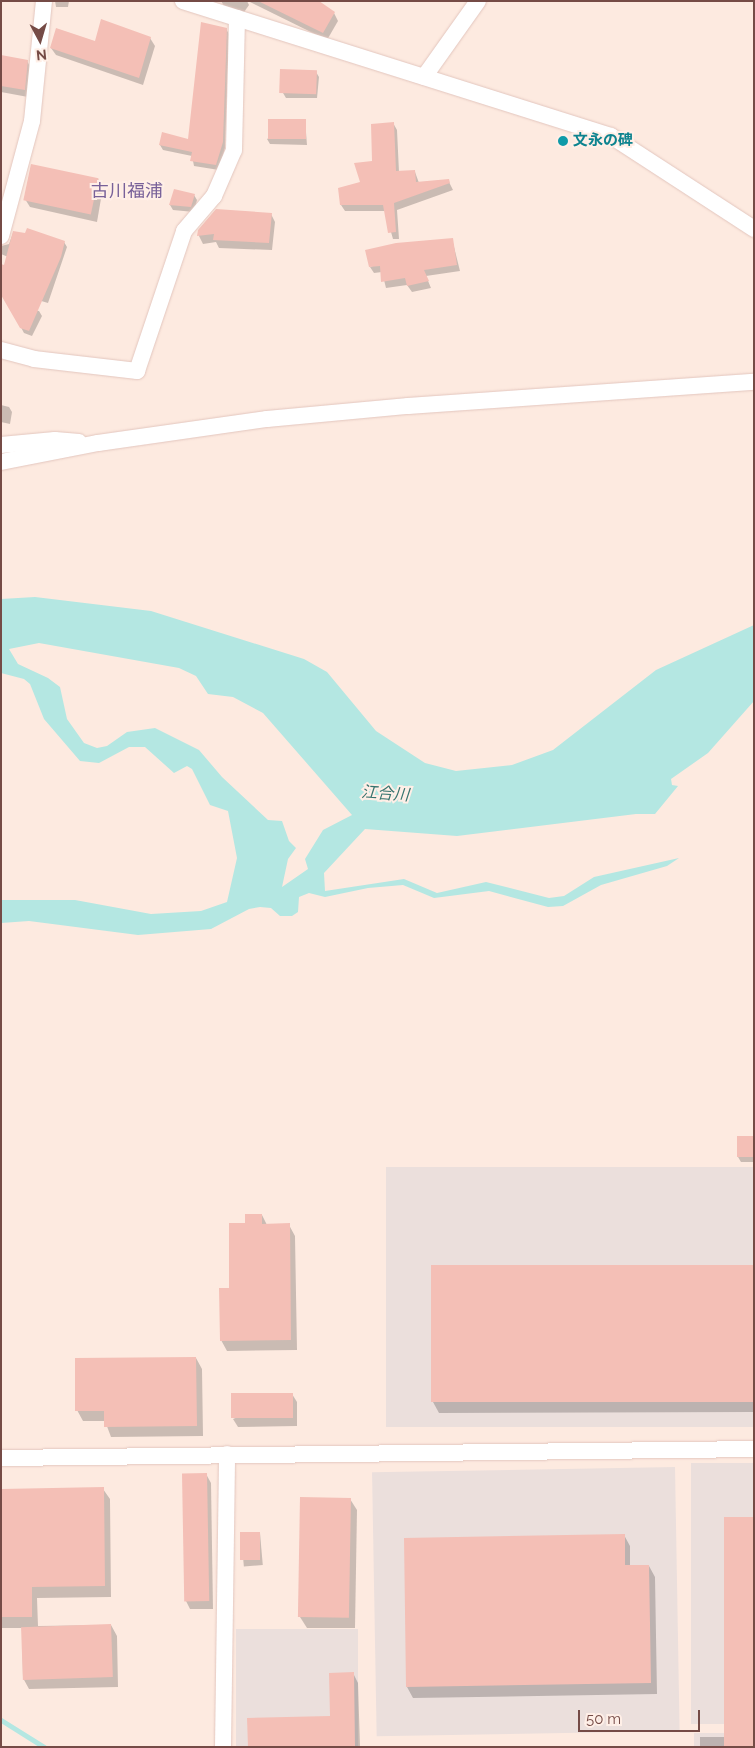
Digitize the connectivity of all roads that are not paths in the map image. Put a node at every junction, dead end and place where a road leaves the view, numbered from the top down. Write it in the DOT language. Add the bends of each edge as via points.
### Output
graph roads {
  1 [pos="44,1"];
  2 [pos="183,1"];
  3 [pos="478,1"];
  4 [pos="237,18"];
  5 [pos="424,77"];
  6 [pos="754,229"];
  7 [pos="1,236"];
  8 [pos="1,350"];
  9 [pos="754,382"];
  10 [pos="98,443"];
  11 [pos="1,445"];
  12 [pos="1,462"];
  13 [pos="754,1449"];
  14 [pos="227,1454"];
  15 [pos="1,1458"];
  16 [pos="223,1747"];
  1 -- 7 [label="street" via="32,121"];
  2 -- 4 [label="street"];
  3 -- 5 [label="street"];
  4 -- 5 [label="street"];
  4 -- 8 [label="street" via="234,150 214,196 184,231 137,371 34,359"];
  5 -- 6 [label="street" via="611,136"];
  9 -- 10 [label="street" via="399,406 267,419"];
  10 -- 11 [label="street" via="55,440"];
  10 -- 12 [label="street"];
  13 -- 14 [label="street"];
  14 -- 15 [label="street"];
  14 -- 16 [label="street"];
}
